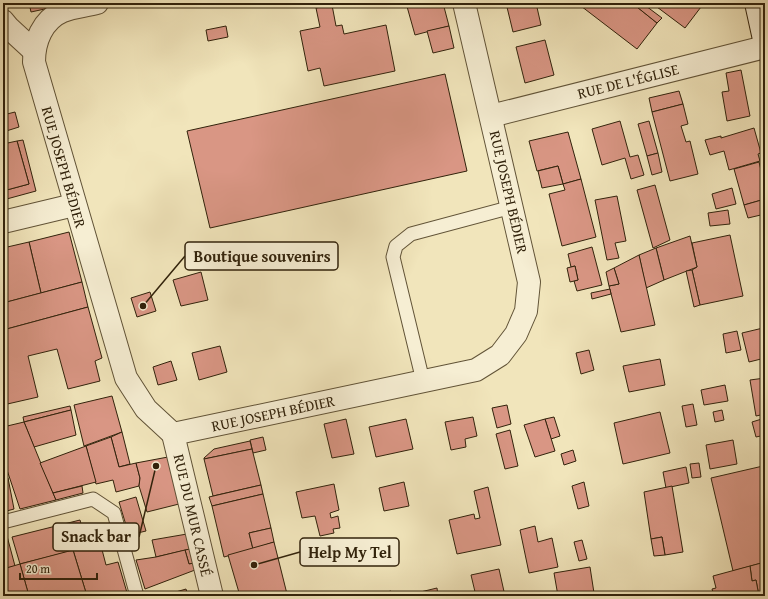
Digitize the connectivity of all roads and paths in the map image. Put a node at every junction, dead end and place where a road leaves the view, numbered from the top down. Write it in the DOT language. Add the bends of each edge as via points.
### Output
graph roads {
  1 [pos="97,3"];
  2 [pos="464,3"];
  3 [pos="761,15"];
  4 [pos="3,21"];
  5 [pos="765,44"];
  6 [pos="765,47"];
  7 [pos="34,51"];
  8 [pos="491,116"];
  9 [pos="74,205"];
  10 [pos="512,207"];
  11 [pos="3,222"];
  12 [pos="423,381"];
  13 [pos="173,434"];
  14 [pos="3,522"];
  15 [pos="137,596"];
  16 [pos="212,596"];
  1 -- 7 [label="street, RUE JOSEPH BÉDIER" via="63,11 49,20 39,34"];
  2 -- 8 [label="street, RUE JOSEPH BÉDIER"];
  3 -- 5 [label="street"];
  4 -- 7 [label="street"];
  6 -- 8 [label="street, RUE DE L'ÉGLISE"];
  7 -- 9 [label="street, RUE JOSEPH BÉDIER" via="34,62"];
  8 -- 10 [label="street, RUE JOSEPH BÉDIER"];
  9 -- 11 [label="street"];
  9 -- 13 [label="street, RUE JOSEPH BÉDIER" via="126,378 146,409"];
  10 -- 12 [label="street, RUE JOSEPH BÉDIER" via="529,282 526,312 516,334 500,355 476,370"];
  10 -- 12 [label="lane" via="411,234 396,246 393,257"];
  12 -- 13 [label="street, RUE JOSEPH BÉDIER"];
  13 -- 16 [label="street, RUE DU MUR CASSÉ"];
  14 -- 15 [label="lane" via="93,499 114,513"];
}
